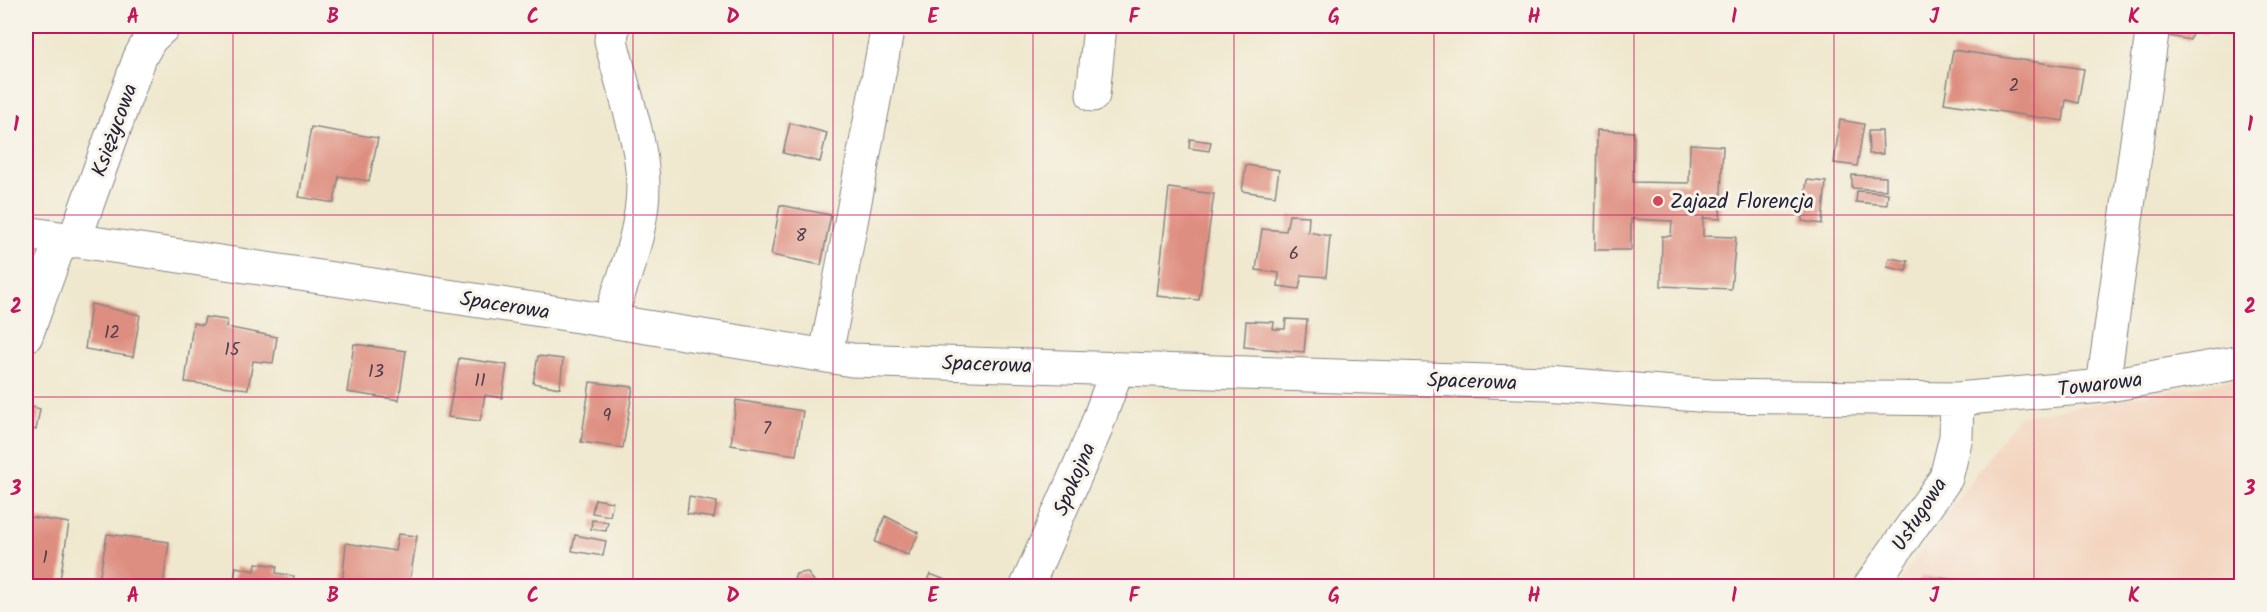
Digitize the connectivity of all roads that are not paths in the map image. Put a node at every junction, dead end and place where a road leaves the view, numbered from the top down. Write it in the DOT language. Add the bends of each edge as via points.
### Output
graph roads {
  1 [pos="164,26"];
  2 [pos="613,26"];
  3 [pos="888,26"];
  4 [pos="1100,26"];
  5 [pos="2153,26"];
  6 [pos="1093,95"];
  7 [pos="26,233"];
  8 [pos="68,240"];
  9 [pos="609,321"];
  10 [pos="26,336"];
  11 [pos="825,355"];
  12 [pos="2241,362"];
  13 [pos="1116,369"];
  14 [pos="2103,386"];
  15 [pos="1957,399"];
  16 [pos="1027,586"];
  17 [pos="1870,586"];
  1 -- 8 [label="street, Księżycowa" via="150,39 140,57"];
  2 -- 9 [label="street" via="611,40 642,169 643,204 634,247"];
  3 -- 11 [label="street"];
  4 -- 6 [label="street"];
  5 -- 14 [label="street"];
  7 -- 8 [label="street, Spacerowa"];
  8 -- 9 [label="street, Spacerowa"];
  8 -- 10 [label="street, Księżycowa"];
  9 -- 11 [label="street, Spacerowa"];
  11 -- 13 [label="street, Spacerowa" via="852,360"];
  12 -- 14 [label="street, Towarowa"];
  13 -- 15 [label="street, Spacerowa" via="1547,384 1711,396"];
  13 -- 16 [label="street, Spokojna" via="1094,432"];
  14 -- 15 [label="street, Towarowa"];
  15 -- 17 [label="street, Usługowa" via="1956,437 1946,478"];
}
